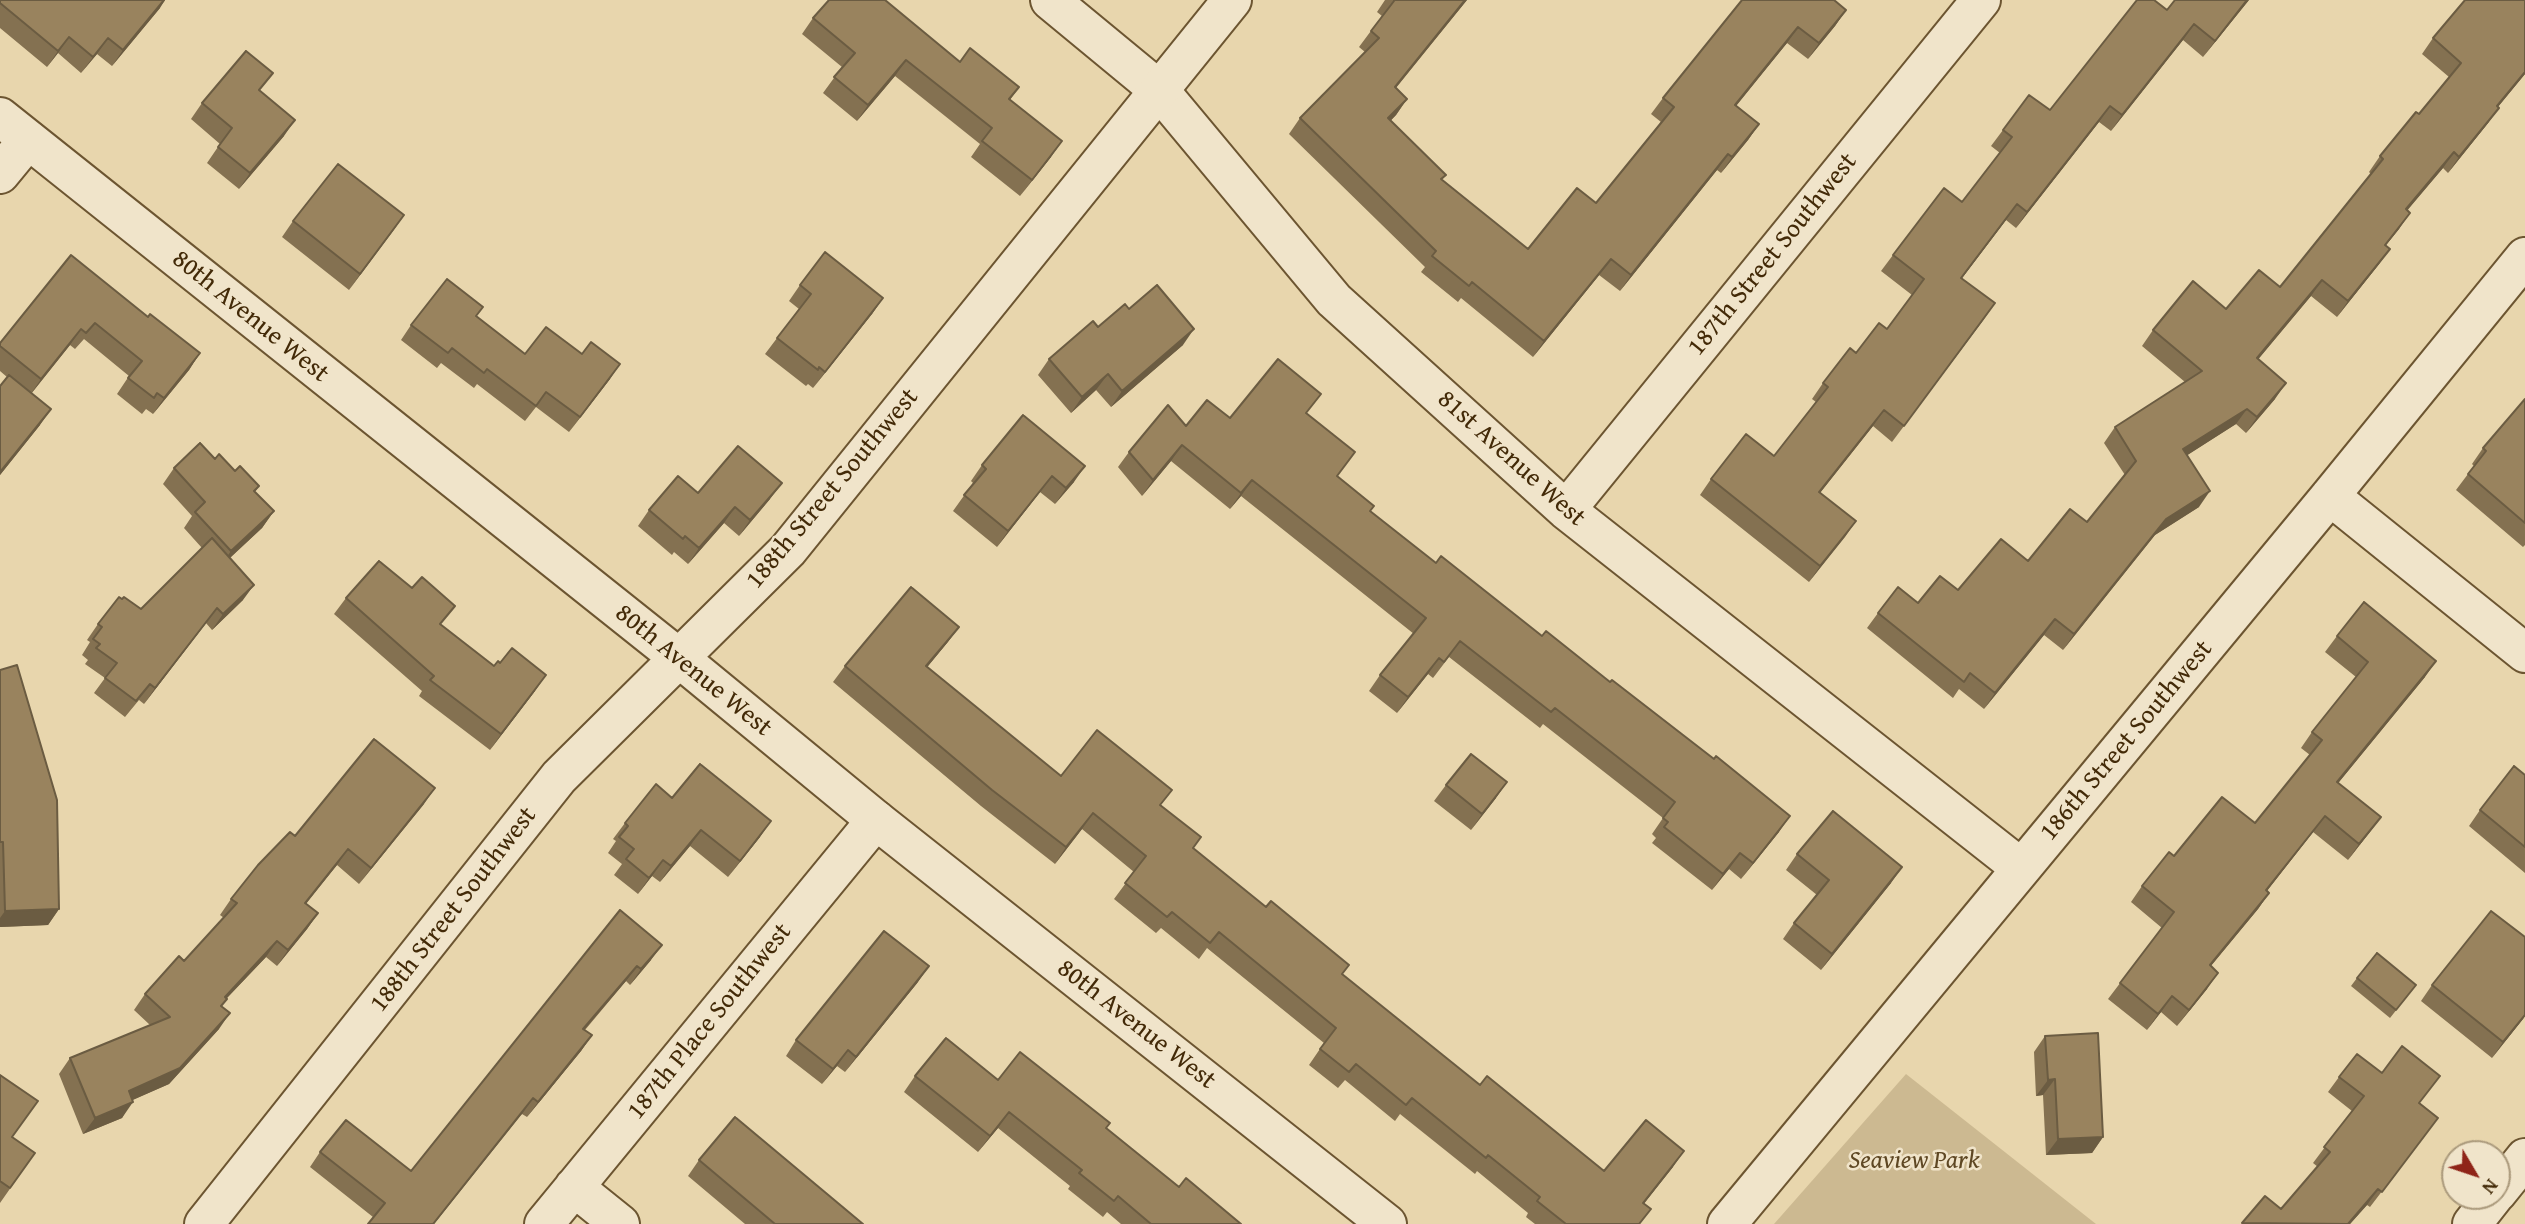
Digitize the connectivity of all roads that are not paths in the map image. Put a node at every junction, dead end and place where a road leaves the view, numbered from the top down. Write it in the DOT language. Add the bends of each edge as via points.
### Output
graph roads {
  1 [pos="1050,0"];
  2 [pos="1233,0"];
  3 [pos="1981,0"];
  4 [pos="1159,90"];
  5 [pos="14,128"];
  6 [pos="0,174"];
  7 [pos="2525,257"];
  8 [pos="2330,496"];
  9 [pos="1566,510"];
  10 [pos="2525,653"];
  11 [pos="679,659"];
  12 [pos="876,820"];
  13 [pos="2021,868"];
  14 [pos="2525,1158"];
  15 [pos="2511,1175"];
  16 [pos="574,1186"];
  17 [pos="2483,1210"];
  18 [pos="204,1224"];
  19 [pos="544,1224"];
  20 [pos="620,1224"];
  21 [pos="1387,1224"];
  22 [pos="1727,1224"];
  23 [pos="2472,1224"];
  1 -- 4 [label="street, 81st Avenue West"];
  2 -- 4 [label="street, 188th Street Southwest"];
  3 -- 9 [label="street, 187th Street Southwest"];
  4 -- 9 [label="street, 81st Avenue West" via="1334,300"];
  4 -- 11 [label="street, 188th Street Southwest" via="788,550"];
  5 -- 6 [label="street"];
  5 -- 11 [label="street, 80th Avenue West"];
  7 -- 8 [label="street, 186th Street Southwest"];
  8 -- 10 [label="street"];
  8 -- 13 [label="street, 186th Street Southwest"];
  9 -- 13 [label="street, 81st Avenue West"];
  11 -- 12 [label="street, 80th Avenue West"];
  11 -- 18 [label="street, 188th Street Southwest" via="559,777"];
  12 -- 16 [label="street, 187th Place Southwest"];
  12 -- 21 [label="street, 80th Avenue West"];
  13 -- 22 [label="street, 186th Street Southwest"];
  14 -- 15 [label="street"];
  16 -- 19 [label="street, 187th Place Southwest"];
  16 -- 20 [label="street"];
  17 -- 23 [label="street"];
}
